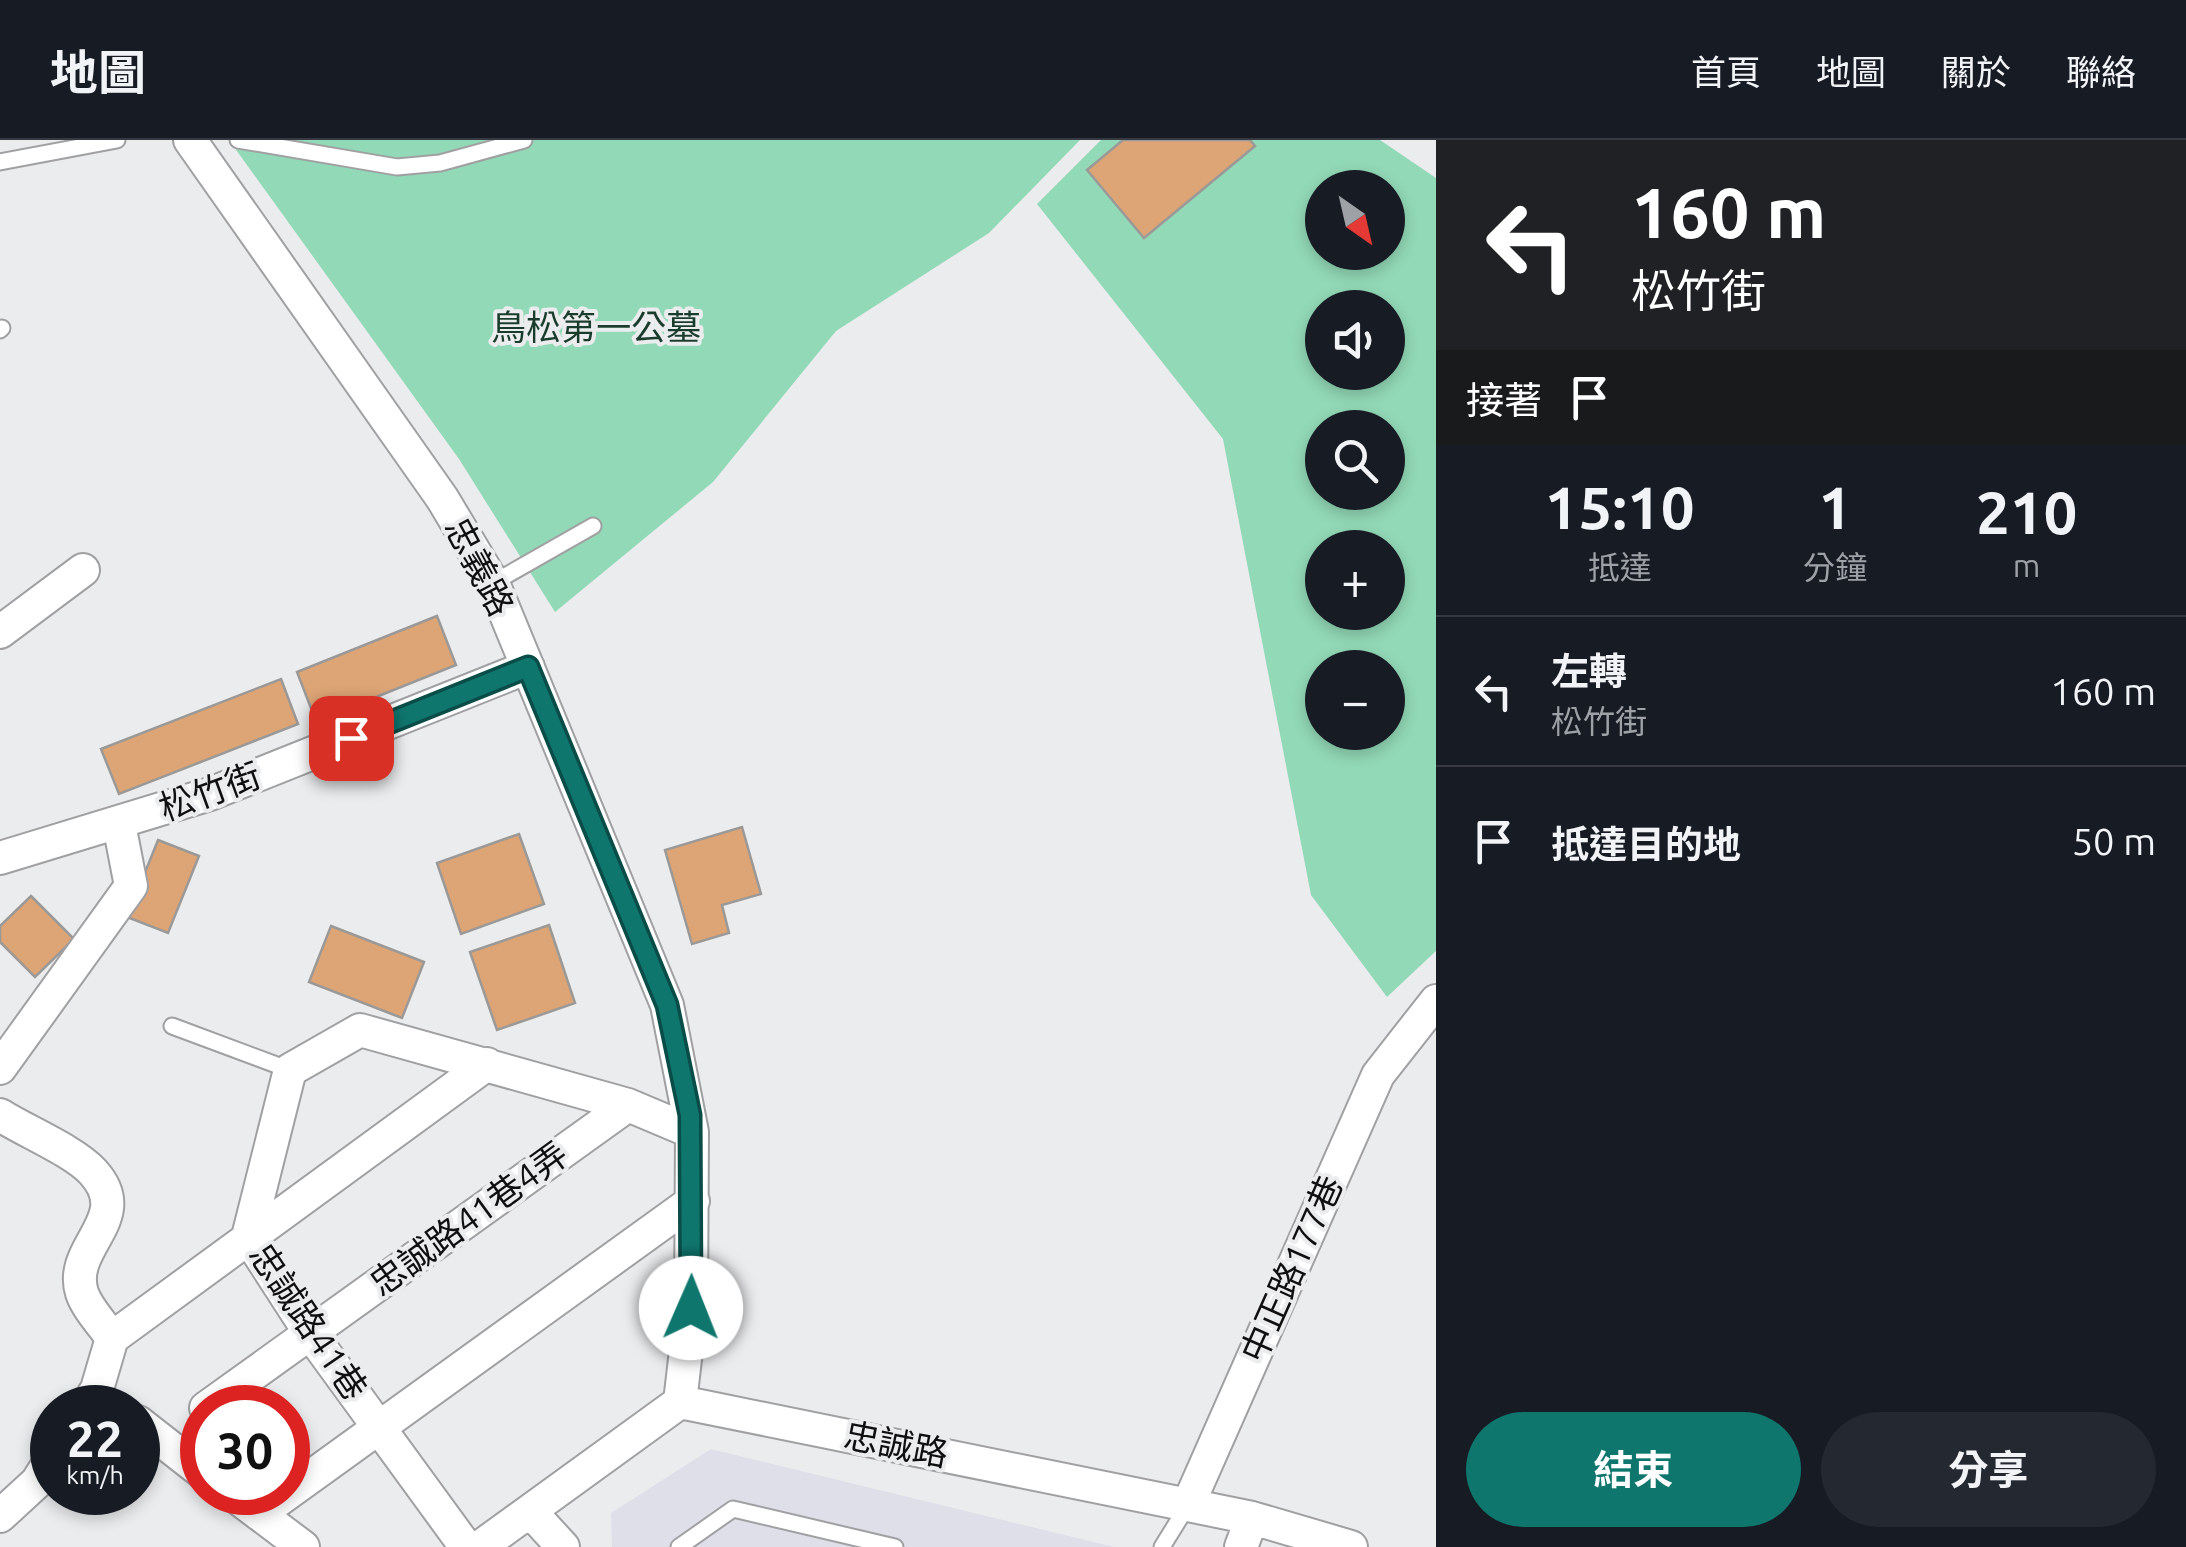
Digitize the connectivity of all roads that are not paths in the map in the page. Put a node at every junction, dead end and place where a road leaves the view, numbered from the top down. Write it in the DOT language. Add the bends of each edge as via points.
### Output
graph roads {
  1 [pos="117,140"];
  2 [pos="190,140"];
  3 [pos="238,140"];
  4 [pos="524,140"];
  5 [pos="0,162"];
  6 [pos="593,526"];
  7 [pos="83,570"];
  8 [pos="493,583"];
  9 [pos="0,632"];
  10 [pos="528,667"];
  11 [pos="118,824"];
  12 [pos="0,858"];
  13 [pos="1436,1001"];
  14 [pos="172,1026"];
  15 [pos="487,1064"];
  16 [pos="0,1068"];
  17 [pos="290,1070"];
  18 [pos="628,1105"];
  19 [pos="0,1115"];
  20 [pos="692,1132"];
  21 [pos="693,1201"];
  22 [pos="248,1238"];
  23 [pos="310,1333"];
  24 [pos="112,1338"];
  25 [pos="104,1385"];
  26 [pos="237,1385"];
  27 [pos="680,1402"];
  28 [pos="380,1427"];
  29 [pos="160,1440"];
  30 [pos="180,1455"];
  31 [pos="310,1477"];
  32 [pos="30,1488"];
  33 [pos="1188,1505"];
  34 [pos="530,1511"];
  35 [pos="260,1515"];
  36 [pos="0,1516"];
  37 [pos="1247,1532"];
  38 [pos="303,1547"];
  39 [pos="466,1547"];
  40 [pos="480,1547"];
  41 [pos="563,1547"];
  42 [pos="679,1547"];
  43 [pos="895,1547"];
  44 [pos="1162,1547"];
  45 [pos="1351,1547"];
  1 -- 5 [label="lane"];
  2 -- 8 [label="street, 忠義路" via="442,498"];
  3 -- 4 [label="lane" via="398,168"];
  6 -- 8 [label="lane"];
  7 -- 9 [label="street"];
  8 -- 10 [label="street, 忠義路"];
  10 -- 11 [label="street, 松竹街"];
  10 -- 20 [label="street, 忠義路" via="667,1005"];
  11 -- 12 [label="street, 松竹街"];
  11 -- 16 [label="street" via="132,886"];
  13 -- 33 [label="street, 中正路177巷" via="1378,1075"];
  14 -- 17 [label="lane"];
  15 -- 17 [label="street" via="360,1030"];
  15 -- 18 [label="street"];
  15 -- 22 [label="street"];
  17 -- 22 [label="street, 忠誠路41巷"];
  18 -- 20 [label="street"];
  18 -- 23 [label="street, 忠誠路41巷4弄"];
  19 -- 24 [label="street" via="92,1170 108,1196 109,1212 80,1268 82,1293"];
  20 -- 21 [label="street, 忠義路"];
  21 -- 27 [label="street, 忠義路"];
  21 -- 28 [label="street"];
  22 -- 23 [label="street, 忠誠路41巷"];
  22 -- 24 [label="street"];
  23 -- 26 [label="street, 忠誠路41巷4弄"];
  23 -- 28 [label="street, 忠誠路41巷"];
  24 -- 25 [label="street"];
  27 -- 33 [label="street, 忠誠路"];
  27 -- 34 [label="street"];
  28 -- 31 [label="street"];
  28 -- 39 [label="street, 忠誠路41巷"];
  29 -- 30 [label="street"];
  32 -- 36 [label="street"];
  33 -- 37 [label="street, 忠誠路"];
  33 -- 44 [label="lane, 中正路177巷"];
  34 -- 40 [label="street"];
  34 -- 41 [label="street"];
  35 -- 38 [label="street"];
  37 -- 45 [label="street, 忠誠路"];
  42 -- 43 [label="lane" via="733,1509"];
}
